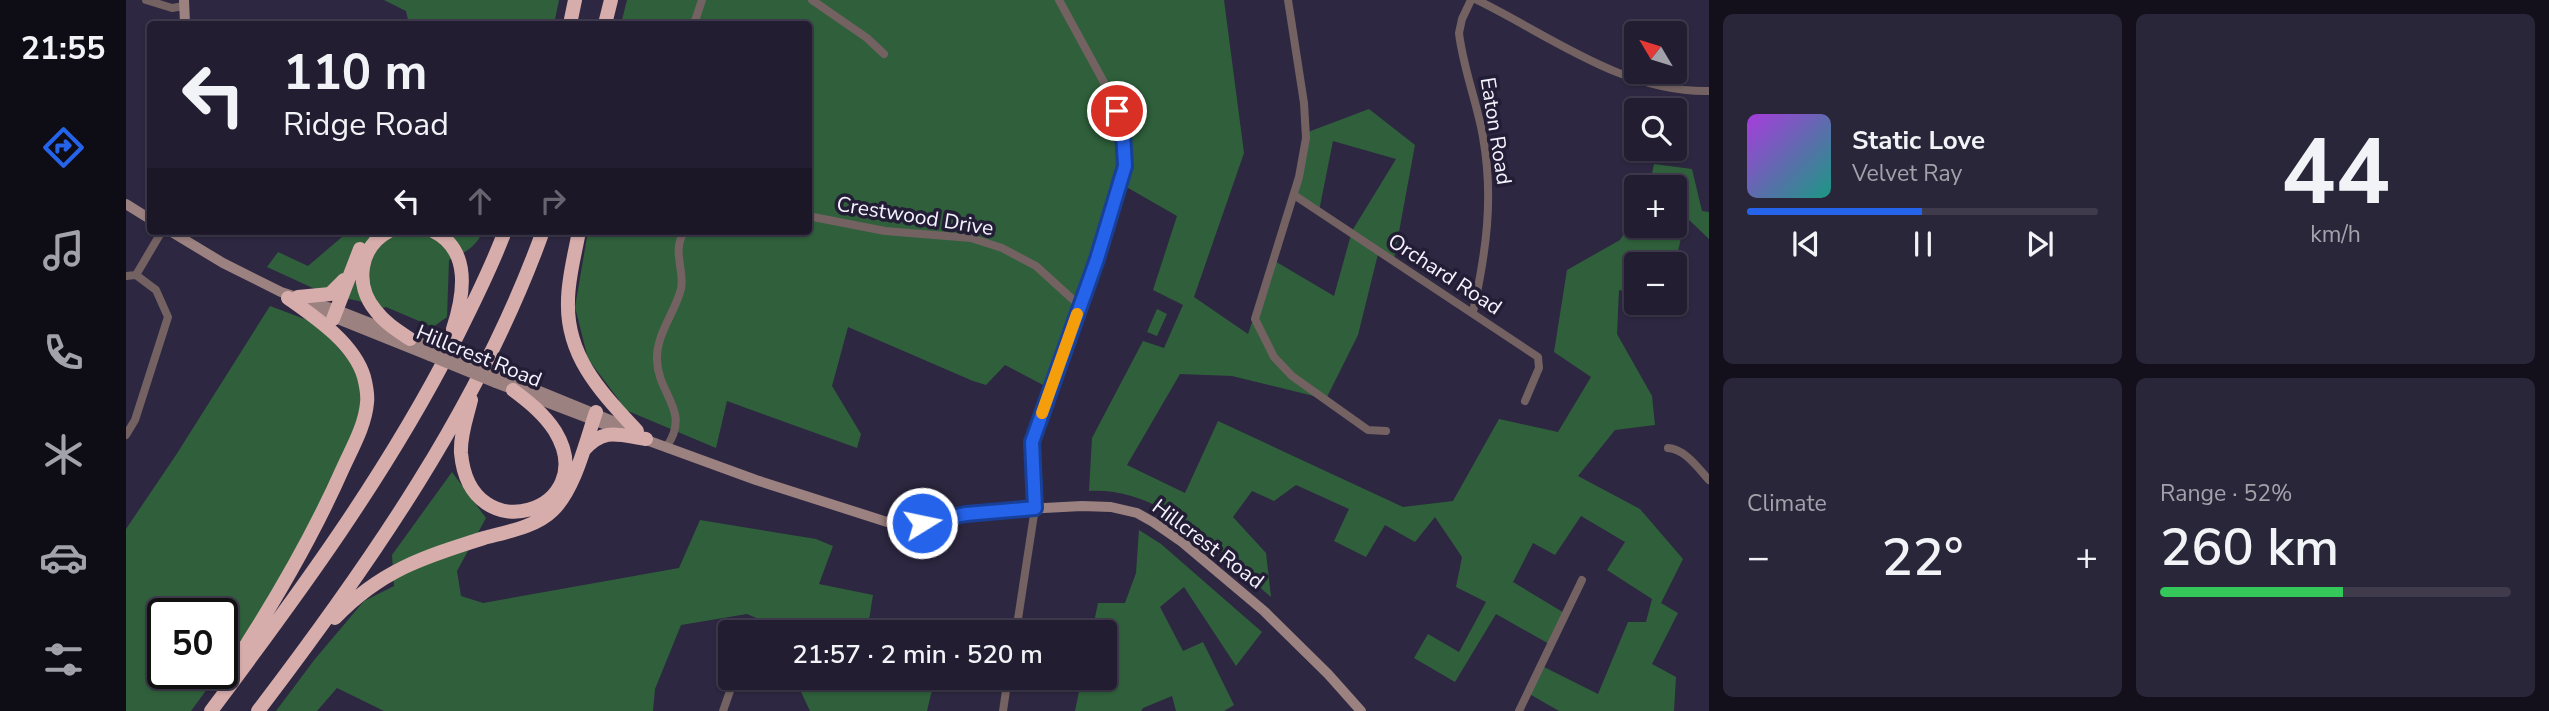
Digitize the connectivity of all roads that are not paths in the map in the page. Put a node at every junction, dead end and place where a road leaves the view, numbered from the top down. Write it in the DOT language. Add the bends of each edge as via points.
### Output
graph roads {
  1 [pos="145,0"];
  2 [pos="575,0"];
  3 [pos="611,0"];
  4 [pos="619,0"];
  5 [pos="702,0"];
  6 [pos="812,0"];
  7 [pos="1059,0"];
  8 [pos="1288,0"];
  9 [pos="1471,0"];
  10 [pos="1477,0"];
  11 [pos="184,3"];
  12 [pos="186,21"];
  13 [pos="571,21"];
  14 [pos="606,21"];
  15 [pos="616,21"];
  16 [pos="695,21"];
  17 [pos="884,54"];
  18 [pos="1709,91"];
  19 [pos="1294,195"];
  20 [pos="126,204"];
  21 [pos="147,217"];
  22 [pos="812,217"];
  23 [pos="160,235"];
  24 [pos="177,235"];
  25 [pos="370,235"];
  26 [pos="383,235"];
  27 [pos="439,235"];
  28 [pos="503,235"];
  29 [pos="540,235"];
  30 [pos="578,235"];
  31 [pos="682,235"];
  32 [pos="349,273"];
  33 [pos="136,275"];
  34 [pos="126,276"];
  35 [pos="289,296"];
  36 [pos="1080,306"];
  37 [pos="1473,312"];
  38 [pos="335,314"];
  39 [pos="410,340"];
  40 [pos="432,352"];
  41 [pos="438,373"];
  42 [pos="498,379"];
  43 [pos="475,380"];
  44 [pos="513,390"];
  45 [pos="1525,401"];
  46 [pos="594,417"];
  47 [pos="1386,431"];
  48 [pos="126,435"];
  49 [pos="642,435"];
  50 [pos="667,446"];
  51 [pos="1668,448"];
  52 [pos="583,451"];
  53 [pos="1709,480"];
  54 [pos="1035,508"];
  55 [pos="1582,580"];
  56 [pos="1018,620"];
  57 [pos="303,652"];
  58 [pos="1006,690"];
  59 [pos="730,691"];
  60 [pos="202,711"];
  61 [pos="211,711"];
  62 [pos="258,711"];
  63 [pos="723,711"];
  64 [pos="1003,711"];
  65 [pos="1362,711"];
  66 [pos="1518,711"];
  1 -- 11 [label="street" via="172,8"];
  2 -- 13 [label="highway"];
  3 -- 14 [label="highway"];
  4 -- 15 [label="highway"];
  5 -- 16 [label="street"];
  6 -- 17 [label="street"];
  7 -- 36 [label="street" via="1112,97 1125,154 1119,192"];
  8 -- 19 [label="street" via="1306,122 1304,157"];
  9 -- 37 [label="street, Eaton Road" via="1459,33 1484,138 1489,204"];
  10 -- 18 [label="street" via="1625,75"];
  11 -- 12 [label="main road"];
  19 -- 37 [label="street, Orchard Road"];
  19 -- 47 [label="street" via="1255,319 1274,357 1292,376 1368,430"];
  20 -- 21 [label="main road"];
  22 -- 36 [label="street, Crestwood Drive" via="885,231 971,238 1002,248 1035,266"];
  23 -- 33 [label="street"];
  24 -- 35 [label="main road, Hillcrest Road"];
  25 -- 32 [label="highway"];
  26 -- 39 [label="highway" via="365,259 362,283 376,312"];
  27 -- 41 [label="highway" via="454,249 464,284"];
  28 -- 41 [label="highway"];
  29 -- 43 [label="highway"];
  30 -- 49 [label="highway" via="568,292 570,335 589,376"];
  31 -- 50 [label="street" via="678,254 681,287 657,355 677,421"];
  32 -- 35 [label="highway" via="330,294"];
  32 -- 38 [label="highway"];
  33 -- 34 [label="street"];
  33 -- 48 [label="street" via="156,290 168,317"];
  35 -- 38 [label="main road, Hillcrest Road"];
  35 -- 60 [label="highway" via="354,357 364,378 367,403 361,427 304,549"];
  36 -- 54 [label="street" via="1032,442"];
  37 -- 45 [label="street, Orchard Road" via="1538,357 1539,368"];
  38 -- 39 [label="main road, Hillcrest Road"];
  38 -- 40 [label="main road, Hillcrest Road"];
  39 -- 40 [label="main road, Hillcrest Road"];
  40 -- 42 [label="main road, Hillcrest Road, bridge"];
  41 -- 61 [label="highway" via="401,440 307,584"];
  42 -- 44 [label="main road, Hillcrest Road"];
  42 -- 46 [label="main road, Hillcrest Road"];
  43 -- 44 [label="highway" via="461,452 468,479 489,504 520,513 551,498 562,479 564,463 556,433 534,406"];
  43 -- 57 [label="highway" via="433,458"];
  44 -- 46 [label="main road, Hillcrest Road"];
  46 -- 49 [label="main road, Hillcrest Road"];
  46 -- 52 [label="highway"];
  49 -- 50 [label="main road, Hillcrest Road"];
  49 -- 52 [label="highway" via="610,433 599,436"];
  50 -- 54 [label="main road, Hillcrest Road" via="887,522 911,524"];
  51 -- 53 [label="street" via="1684,455"];
  52 -- 57 [label="highway" via="568,488 551,512 520,527 411,562 384,577 352,601"];
  54 -- 56 [label="street"];
  54 -- 65 [label="main road, Hillcrest Road" via="1111,507 1153,522 1264,611"];
  55 -- 66 [label="street"];
  57 -- 62 [label="highway"];
  58 -- 64 [label="street"];
  59 -- 63 [label="street"];
}
